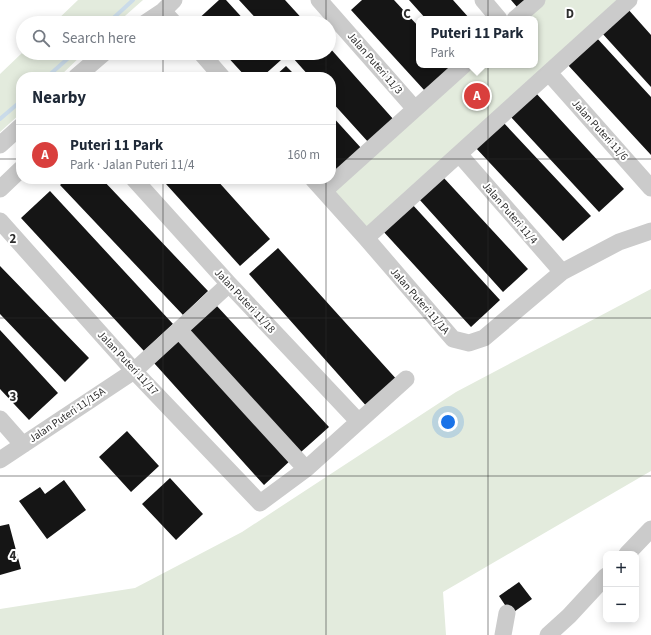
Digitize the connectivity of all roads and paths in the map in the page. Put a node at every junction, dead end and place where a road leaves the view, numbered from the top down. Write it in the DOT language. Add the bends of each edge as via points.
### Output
graph roads {
  1 [pos="319,0"];
  2 [pos="483,0"];
  3 [pos="536,0"];
  4 [pos="630,0"];
  5 [pos="170,11"];
  6 [pos="160,16"];
  7 [pos="333,16"];
  8 [pos="496,16"];
  9 [pos="518,16"];
  10 [pos="336,19"];
  11 [pos="96,60"];
  12 [pos="206,60"];
  13 [pos="461,68"];
  14 [pos="82,72"];
  15 [pos="217,72"];
  16 [pos="549,73"];
  17 [pos="415,109"];
  18 [pos="16,131"];
  19 [pos="0,145"];
  20 [pos="458,154"];
  21 [pos="336,172"];
  22 [pos="16,174"];
  23 [pos="139,184"];
  24 [pos="319,185"];
  25 [pos="0,188"];
  26 [pos="651,188"];
  27 [pos="0,221"];
  28 [pos="651,231"];
  29 [pos="366,238"];
  30 [pos="562,272"];
  31 [pos="229,284"];
  32 [pos="179,330"];
  33 [pos="134,371"];
  34 [pos="406,379"];
  35 [pos="0,419"];
  36 [pos="358,421"];
  37 [pos="23,445"];
  38 [pos="0,460"];
  39 [pos="306,469"];
  40 [pos="651,529"];
  41 [pos="630,551"];
  42 [pos="603,579"];
  43 [pos="507,613"];
  44 [pos="503,635"];
  45 [pos="548,635"];
  1 -- 7 [label="street, Jalan Puteri 11/3"];
  2 -- 8 [label="street"];
  3 -- 9 [label="street"];
  4 -- 16 [label="street"];
  5 -- 6 [label="street"];
  10 -- 17 [label="street, Jalan Puteri 11/3"];
  11 -- 14 [label="street"];
  12 -- 15 [label="street"];
  13 -- 17 [label="street"];
  16 -- 20 [label="street"];
  16 -- 26 [label="street, Jalan Puteri 11/6"];
  17 -- 21 [label="street"];
  18 -- 19 [label="street"];
  20 -- 29 [label="street"];
  20 -- 30 [label="street, Jalan Puteri 11/4"];
  22 -- 25 [label="street"];
  23 -- 31 [label="street, Jalan Puteri 11/18"];
  24 -- 29 [label="street, Jalan Puteri 11/1A"];
  27 -- 33 [label="street, Jalan Puteri 11/17"];
  28 -- 30 [label="street, Jalan Puteri 11/1A" via="619,242"];
  29 -- 30 [label="street, Jalan Puteri 11/1A" via="453,339 469,343 484,338"];
  31 -- 32 [label="street, Jalan Puteri 11/15A"];
  31 -- 36 [label="street, Jalan Puteri 11/18"];
  32 -- 33 [label="street, Jalan Puteri 11/15A"];
  32 -- 39 [label="street"];
  33 -- 37 [label="street, Jalan Puteri 11/15A"];
  33 -- 39 [label="street, Jalan Puteri 11/17" via="260,503"];
  34 -- 36 [label="street"];
  35 -- 37 [label="street"];
  36 -- 39 [label="street"];
  37 -- 38 [label="street, Jalan Puteri 11/15A"];
  40 -- 41 [label="street"];
  42 -- 45 [label="street"];
  43 -- 44 [label="street"];
}
